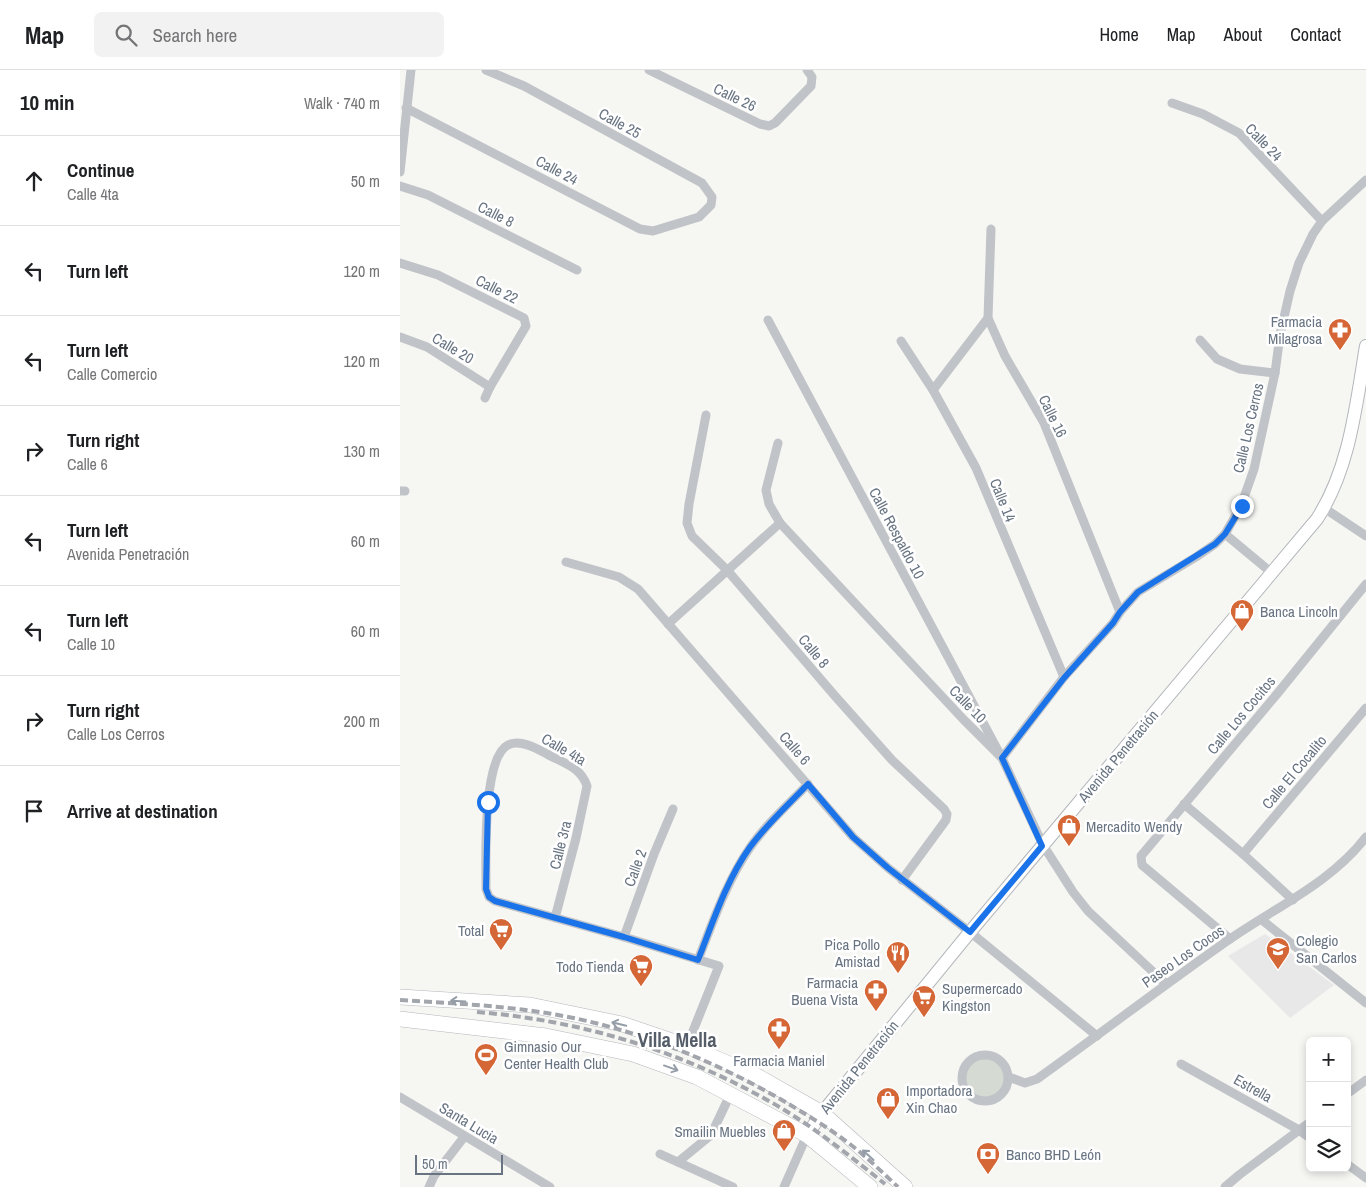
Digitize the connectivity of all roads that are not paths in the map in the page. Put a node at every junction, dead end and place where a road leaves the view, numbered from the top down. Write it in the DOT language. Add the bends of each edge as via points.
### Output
graph roads {
  1 [pos="410,70"];
  2 [pos="486,70"];
  3 [pos="649,70"];
  4 [pos="807,70"];
  5 [pos="1172,103"];
  6 [pos="406,108"];
  7 [pos="400,172"];
  8 [pos="1366,180"];
  9 [pos="400,186"];
  10 [pos="699,217"];
  11 [pos="1322,221"];
  12 [pos="991,229"];
  13 [pos="400,263"];
  14 [pos="578,270"];
  15 [pos="988,318"];
  16 [pos="768,320"];
  17 [pos="400,338"];
  18 [pos="1200,340"];
  19 [pos="901,341"];
  20 [pos="1366,346"];
  21 [pos="1275,373"];
  22 [pos="490,387"];
  23 [pos="933,390"];
  24 [pos="485,398"];
  25 [pos="706,415"];
  26 [pos="778,443"];
  27 [pos="1324,508"];
  28 [pos="780,524"];
  29 [pos="1225,534"];
  30 [pos="1366,536"];
  31 [pos="566,562"];
  32 [pos="727,570"];
  33 [pos="1272,573"];
  34 [pos="1366,584"];
  35 [pos="1120,612"];
  36 [pos="668,624"];
  37 [pos="1064,678"];
  38 [pos="1366,708"];
  39 [pos="1002,758"];
  40 [pos="584,778"];
  41 [pos="808,784"];
  42 [pos="1184,804"];
  43 [pos="672,809"];
  44 [pos="1366,836"];
  45 [pos="1042,846"];
  46 [pos="1243,854"];
  47 [pos="902,880"];
  48 [pos="1293,900"];
  49 [pos="555,918"];
  50 [pos="1262,920"];
  51 [pos="970,932"];
  52 [pos="624,937"];
  53 [pos="1230,939"];
  54 [pos="698,960"];
  55 [pos="1166,984"];
  56 [pos="400,998"];
  57 [pos="1366,1003"];
  58 [pos="400,1019"];
  59 [pos="1097,1036"];
  60 [pos="687,1046"];
  61 [pos="1181,1064"];
  62 [pos="1009,1077"];
  63 [pos="1366,1080"];
  64 [pos="1351,1091"];
  65 [pos="730,1095"];
  66 [pos="400,1097"];
  67 [pos="822,1113"];
  68 [pos="1306,1125"];
  69 [pos="1299,1130"];
  70 [pos="806,1135"];
  71 [pos="1306,1135"];
  72 [pos="464,1137"];
  73 [pos="660,1154"];
  74 [pos="678,1162"];
  75 [pos="1351,1167"];
  76 [pos="1366,1178"];
  77 [pos="429,1187"];
  78 [pos="550,1187"];
  79 [pos="733,1187"];
  80 [pos="784,1187"];
  81 [pos="870,1187"];
  82 [pos="905,1187"];
  83 [pos="1225,1187"];
  1 -- 6 [label="street"];
  2 -- 10 [label="street, Calle 25" via="524,86 702,184 712,197 711,205"];
  3 -- 4 [label="street, Calle 26" via="769,126 811,86 812,77"];
  5 -- 11 [label="street, Calle 24" via="1203,114 1239,133"];
  6 -- 7 [label="street"];
  6 -- 10 [label="street, Calle 24" via="640,229 652,231"];
  8 -- 11 [label="street, Calle Los Cerros"];
  9 -- 14 [label="street, Calle 8" via="428,195"];
  11 -- 21 [label="street, Calle Los Cerros" via="1296,272 1280,336"];
  12 -- 15 [label="street, Calle 16"];
  13 -- 22 [label="street, Calle 22" via="438,275 524,318 526,326"];
  15 -- 23 [label="street"];
  15 -- 35 [label="street, Calle 16" via="1005,356 1044,423"];
  16 -- 39 [label="street, Calle Respaldo 10"];
  17 -- 22 [label="street, Calle 20" via="427,347"];
  18 -- 21 [label="street" via="1217,360 1240,369"];
  19 -- 23 [label="street, Calle 14"];
  20 -- 27 [label="street, Avenida Penetración" via="1346,456"];
  21 -- 29 [label="street, Calle Los Cerros" via="1254,469 1242,506"];
  22 -- 24 [label="street, Calle 22"];
  23 -- 37 [label="street, Calle 14" via="976,468"];
  25 -- 32 [label="street, Calle 8" via="687,523 692,536"];
  26 -- 28 [label="street, Calle 10" via="766,490 769,504"];
  27 -- 30 [label="street"];
  27 -- 33 [label="street, Avenida Penetración"];
  28 -- 32 [label="street"];
  28 -- 39 [label="street, Calle 10"];
  29 -- 33 [label="street"];
  29 -- 35 [label="street, Calle Los Cerros" via="1196,557 1138,592"];
  31 -- 36 [label="street, Calle 6" via="619,577 638,589"];
  32 -- 36 [label="street"];
  32 -- 47 [label="street, Calle 8" via="892,760 947,814 946,820"];
  33 -- 45 [label="street, Avenida Penetración"];
  34 -- 42 [label="street, Calle Los Cocitos"];
  35 -- 37 [label="street, Calle Los Cerros"];
  36 -- 41 [label="street, Calle 6"];
  37 -- 39 [label="street, Calle Los Cerros"];
  38 -- 46 [label="street, Calle El Cocalito"];
  39 -- 45 [label="street, Calle 10"];
  40 -- 49 [label="street, Calle 3ra" via="586,795"];
  40 -- 49 [label="street, Calle 4ta" via="580,772 528,745 517,743 508,744 502,750 489,782 486,889 489,897"];
  41 -- 47 [label="street, Calle 6" via="853,837"];
  41 -- 54 [label="street" via="774,818 731,878"];
  42 -- 46 [label="street"];
  42 -- 53 [label="street, Calle Los Cocitos" via="1141,856 1142,864"];
  43 -- 52 [label="street, Calle 2"];
  44 -- 48 [label="street, Paseo Los Cocos" via="1338,867"];
  45 -- 51 [label="street, Avenida Penetración"];
  45 -- 55 [label="street, Calle 10" via="1088,911"];
  46 -- 48 [label="street"];
  47 -- 51 [label="street, Calle 6"];
  48 -- 50 [label="street, Paseo Los Cocos"];
  49 -- 52 [label="street"];
  50 -- 53 [label="street, Paseo Los Cocos"];
  50 -- 57 [label="street"];
  51 -- 59 [label="street, Calle 6"];
  51 -- 67 [label="street, Avenida Penetración"];
  52 -- 54 [label="street"];
  53 -- 55 [label="street, Paseo Los Cocos"];
  54 -- 60 [label="street" via="720,966"];
  55 -- 59 [label="street, Paseo Los Cocos"];
  60 -- 56 [label="main road, one-way" via="622,1024 530,1005"];
  58 -- 65 [label="main road, one-way" via="546,1036 633,1054 696,1077"];
  59 -- 62 [label="street, Paseo Los Cocos" via="1037,1079 1025,1083"];
  60 -- 67 [label="main road" via="755,1075"];
  61 -- 69 [label="street, Estrella"];
  62 -- 62 [label="street" via="1003,1062 990,1054 974,1057 964,1068 962,1076 966,1090 977,1100 985,1101 999,1097"];
  63 -- 64 [label="street"];
  65 -- 70 [label="main road"];
  65 -- 74 [label="street" via="712,1135"];
  66 -- 72 [label="street, Santa Lucia"];
  67 -- 70 [label="street, Avenida Penetración"];
  82 -- 67 [label="main road, one-way"];
  68 -- 69 [label="street"];
  69 -- 71 [label="street, Estrella"];
  69 -- 83 [label="street"];
  70 -- 80 [label="street"];
  70 -- 81 [label="main road"];
  72 -- 77 [label="street"];
  72 -- 78 [label="street, Santa Lucia"];
  73 -- 74 [label="street"];
  74 -- 79 [label="street"];
  75 -- 76 [label="street"];
}
